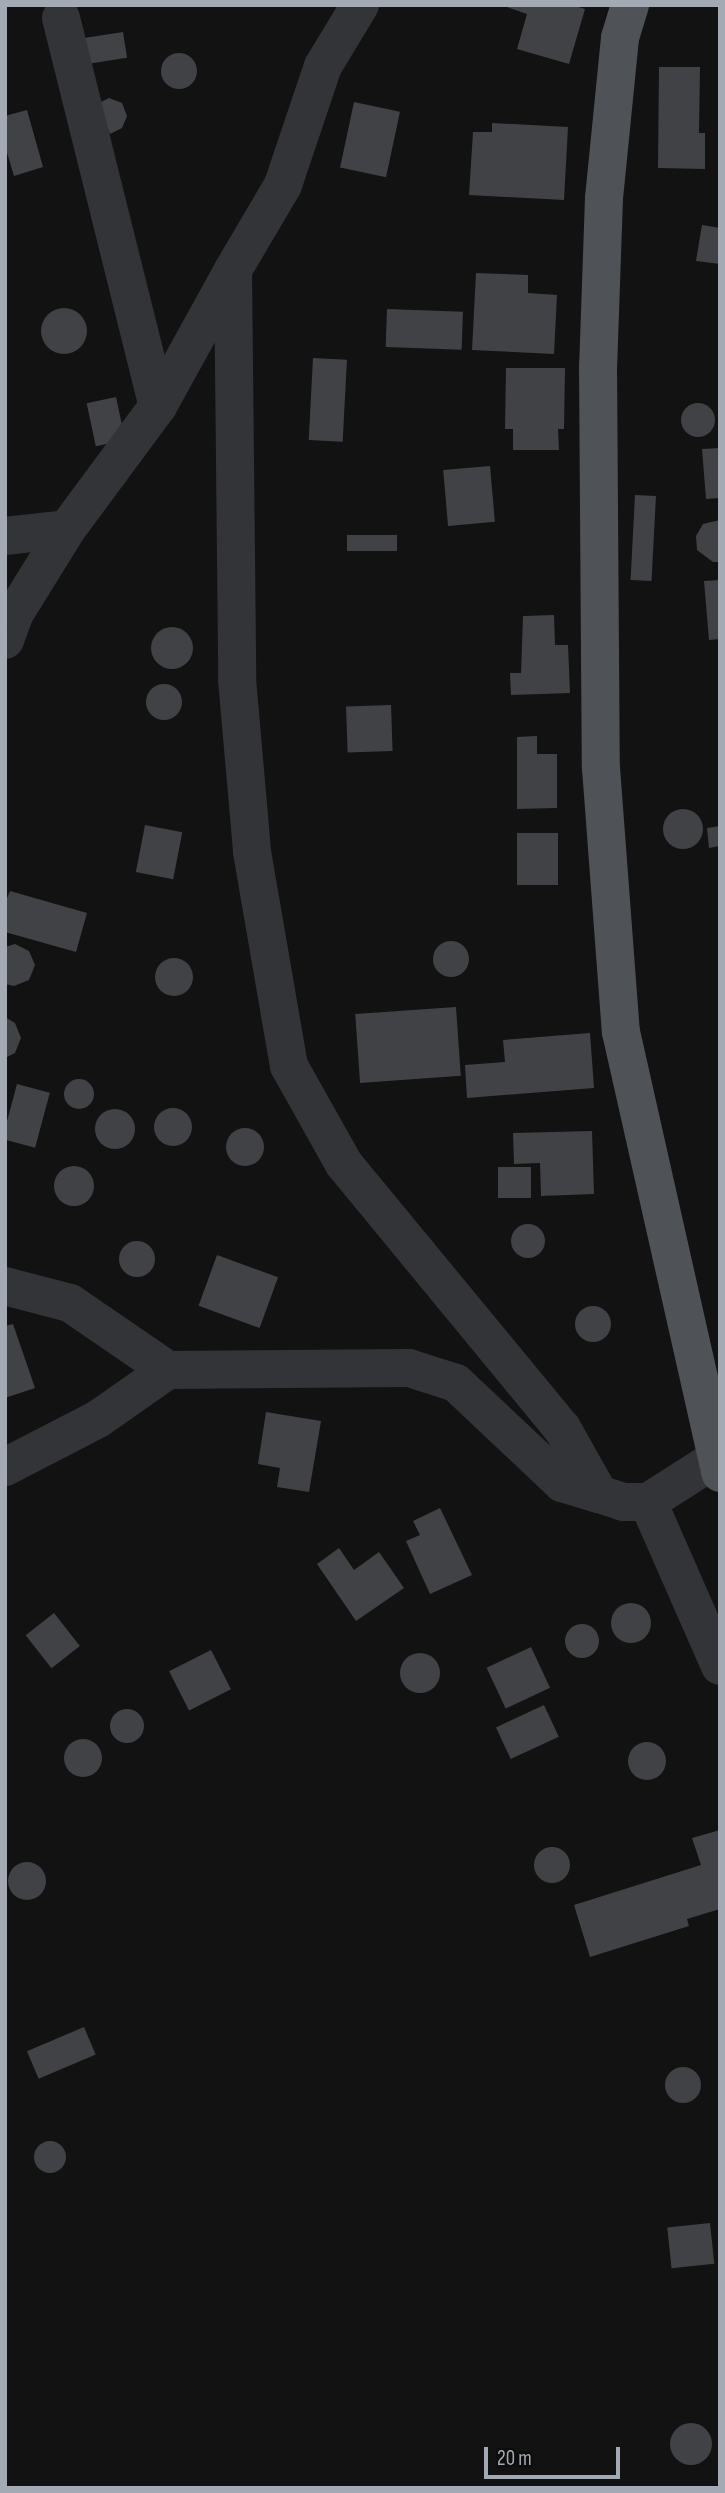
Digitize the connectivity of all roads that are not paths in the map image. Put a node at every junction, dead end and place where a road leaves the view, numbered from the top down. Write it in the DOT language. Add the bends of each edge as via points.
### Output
graph roads {
  1 [pos="360,5"];
  2 [pos="629,5"];
  3 [pos="61,18"];
  4 [pos="233,270"];
  5 [pos="158,406"];
  6 [pos="67,529"];
  7 [pos="5,536"];
  8 [pos="5,640"];
  9 [pos="5,1286"];
  10 [pos="168,1370"];
  11 [pos="5,1467"];
  12 [pos="717,1467"];
  13 [pos="599,1494"];
  14 [pos="648,1502"];
  15 [pos="720,1666"];
  1 -- 4 [label="street" via="323,66 283,185"];
  2 -- 12 [label="main road" via="620,38 603,211 598,366 601,768 621,1032"];
  3 -- 5 [label="street"];
  4 -- 5 [label="street"];
  4 -- 13 [label="street" via="237,679 252,852 289,1066 344,1164 562,1428"];
  5 -- 6 [label="street"];
  6 -- 7 [label="street"];
  6 -- 8 [label="street" via="15,613"];
  9 -- 10 [label="street" via="70,1303"];
  10 -- 11 [label="street" via="98,1419"];
  10 -- 13 [label="street" via="409,1368 456,1383 562,1483"];
  12 -- 14 [label="street"];
  13 -- 14 [label="street" via="623,1502"];
  14 -- 15 [label="street"];
}
